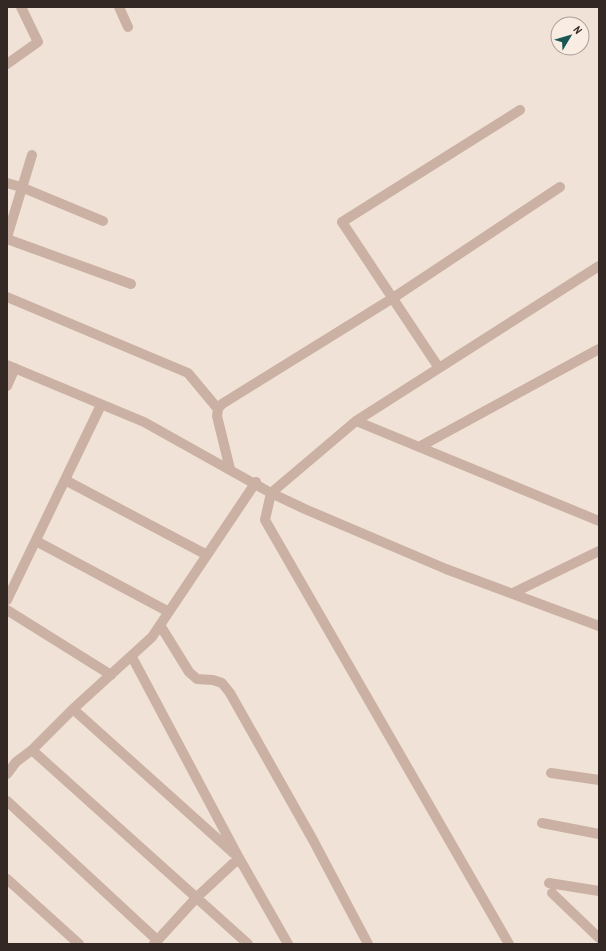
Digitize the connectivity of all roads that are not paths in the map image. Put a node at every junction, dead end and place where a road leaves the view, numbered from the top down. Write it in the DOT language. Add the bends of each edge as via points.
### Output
graph roads {
  1 [pos="21,7"];
  2 [pos="119,7"];
  3 [pos="128,27"];
  4 [pos="7,64"];
  5 [pos="520,110"];
  6 [pos="32,155"];
  7 [pos="7,183"];
  8 [pos="22,187"];
  9 [pos="560,187"];
  10 [pos="103,221"];
  11 [pos="7,238"];
  12 [pos="599,266"];
  13 [pos="131,284"];
  14 [pos="7,297"];
  15 [pos="393,298"];
  16 [pos="599,349"];
  17 [pos="11,367"];
  18 [pos="439,368"];
  19 [pos="7,386"];
  20 [pos="101,405"];
  21 [pos="218,409"];
  22 [pos="356,421"];
  23 [pos="419,447"];
  24 [pos="230,469"];
  25 [pos="65,480"];
  26 [pos="256,482"];
  27 [pos="271,493"];
  28 [pos="599,521"];
  29 [pos="36,541"];
  30 [pos="599,551"];
  31 [pos="207,555"];
  32 [pos="513,593"];
  33 [pos="7,600"];
  34 [pos="7,610"];
  35 [pos="169,612"];
  36 [pos="160,625"];
  37 [pos="599,626"];
  38 [pos="132,657"];
  39 [pos="111,675"];
  40 [pos="73,709"];
  41 [pos="32,750"];
  42 [pos="551,773"];
  43 [pos="7,774"];
  44 [pos="599,780"];
  45 [pos="7,801"];
  46 [pos="542,823"];
  47 [pos="599,834"];
  48 [pos="239,858"];
  49 [pos="7,879"];
  50 [pos="549,882"];
  51 [pos="599,891"];
  52 [pos="552,893"];
  53 [pos="197,897"];
  54 [pos="599,938"];
  55 [pos="155,942"];
  56 [pos="243,942"];
  57 [pos="79,944"];
  58 [pos="288,944"];
  59 [pos="368,944"];
  60 [pos="510,944"];
  1 -- 4 [label="street" via="38,42"];
  2 -- 3 [label="street"];
  5 -- 15 [label="street" via="342,222"];
  6 -- 8 [label="street"];
  7 -- 8 [label="street"];
  8 -- 10 [label="street"];
  8 -- 11 [label="street"];
  9 -- 15 [label="street"];
  11 -- 13 [label="street"];
  12 -- 18 [label="street"];
  14 -- 21 [label="street" via="188,373"];
  15 -- 18 [label="street"];
  15 -- 21 [label="street" via="222,404"];
  16 -- 23 [label="street"];
  17 -- 19 [label="street"];
  17 -- 20 [label="street"];
  18 -- 22 [label="street"];
  20 -- 24 [label="street" via="144,422"];
  20 -- 25 [label="street"];
  21 -- 24 [label="street" via="217,416"];
  22 -- 23 [label="street"];
  22 -- 27 [label="street"];
  23 -- 28 [label="street"];
  24 -- 26 [label="street"];
  25 -- 29 [label="street"];
  25 -- 31 [label="street"];
  26 -- 27 [label="street"];
  26 -- 31 [label="street"];
  27 -- 32 [label="street" via="446,568"];
  27 -- 60 [label="street" via="264,520"];
  29 -- 33 [label="street"];
  29 -- 35 [label="street"];
  30 -- 32 [label="street"];
  31 -- 35 [label="street"];
  32 -- 37 [label="street"];
  34 -- 39 [label="street"];
  35 -- 36 [label="street"];
  36 -- 38 [label="street"];
  36 -- 59 [label="street" via="189,672 197,679 222,683 230,693"];
  38 -- 39 [label="street"];
  38 -- 48 [label="street"];
  39 -- 40 [label="street"];
  40 -- 41 [label="street"];
  40 -- 48 [label="street"];
  41 -- 43 [label="street" via="16,762"];
  41 -- 53 [label="street"];
  42 -- 44 [label="street"];
  45 -- 55 [label="street"];
  46 -- 47 [label="street"];
  48 -- 53 [label="street"];
  48 -- 58 [label="street"];
  49 -- 57 [label="street"];
  50 -- 51 [label="street"];
  52 -- 54 [label="street"];
  53 -- 55 [label="street"];
  53 -- 56 [label="street"];
}
